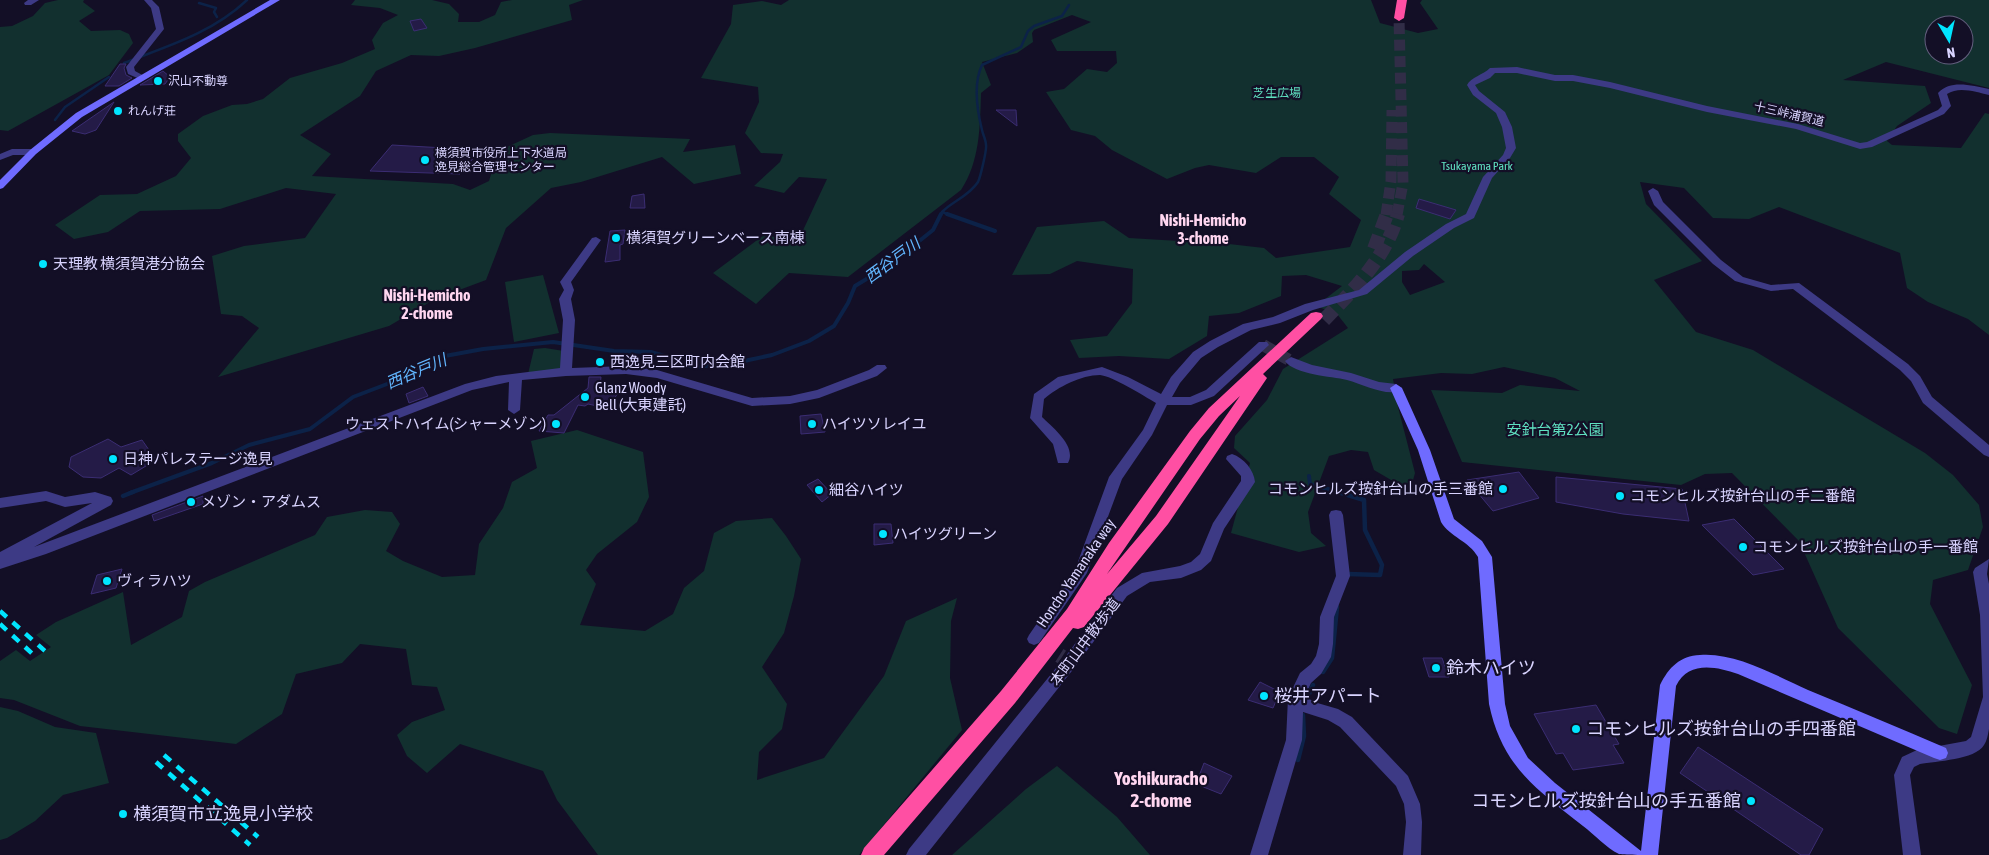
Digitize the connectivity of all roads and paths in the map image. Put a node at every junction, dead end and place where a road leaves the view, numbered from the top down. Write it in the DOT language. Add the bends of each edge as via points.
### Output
graph roads {
  1 [pos="148,0"];
  2 [pos="276,0"];
  3 [pos="1397,0"];
  4 [pos="1402,0"];
  5 [pos="142,77"];
  6 [pos="1989,92"];
  7 [pos="33,152"];
  8 [pos="0,157"];
  9 [pos="0,186"];
  10 [pos="1653,191"];
  11 [pos="596,240"];
  12 [pos="1263,345"];
  13 [pos="1290,361"];
  14 [pos="880,368"];
  15 [pos="566,372"];
  16 [pos="516,377"];
  17 [pos="1164,401"];
  18 [pos="514,410"];
  19 [pos="1989,452"];
  20 [pos="1232,458"];
  21 [pos="1063,460"];
  22 [pos="0,503"];
  23 [pos="1336,516"];
  24 [pos="0,559"];
  25 [pos="0,563"];
  26 [pos="1989,565"];
  27 [pos="1034,639"];
  28 [pos="1989,694"];
  29 [pos="1296,698"];
  30 [pos="1989,700"];
  31 [pos="1940,753"];
  32 [pos="871,855"];
  33 [pos="884,855"];
  34 [pos="915,855"];
  35 [pos="1259,855"];
  36 [pos="1412,855"];
  37 [pos="1634,855"];
  38 [pos="1649,855"];
  39 [pos="1912,855"];
  1 -- 5 [label="street" via="156,8 160,29 130,67 130,72"];
  2 -- 5 [label="street"];
  3 -- 4 [label="highway" via="1397,17"];
  5 -- 7 [label="street" via="80,115"];
  6 -- 17 [label="street, 十三峠浦賀道" via="1947,89 1942,93 1947,106 1941,112 1869,145 1860,146 1798,126 1698,107 1576,78 1556,78 1502,68 1494,70 1471,84 1476,93 1500,112 1511,148 1488,177 1470,216 1409,254 1363,292 1247,327 1214,344 1197,355 1175,380"];
  7 -- 8 [label="street" via="12,152"];
  7 -- 9 [label="street"];
  10 -- 19 [label="street" via="1658,203 1717,262 1739,279 1771,288 1795,285 1904,367 1916,379 1927,400"];
  11 -- 15 [label="street" via="565,282 569,290 565,299 569,320"];
  12 -- 17 [label="street" via="1210,393 1191,401"];
  13 -- 37 [label="street" via="1373,386 1396,388 1424,450 1448,522 1479,544 1485,557 1497,704 1502,727 1512,748 1522,763 1549,789"];
  14 -- 15 [label="street" via="819,394 790,400 752,402 656,374 626,370"];
  15 -- 16 [label="street"];
  16 -- 18 [label="street"];
  16 -- 25 [label="street" via="469,387"];
  17 -- 21 [label="street" via="1102,371 1062,380 1050,387 1038,398 1036,418 1058,439 1064,451"];
  17 -- 27 [label="street" via="1148,432 1116,477 1082,569"];
  20 -- 34 [label="street, 本町山中散歩道" via="1248,474 1248,482 1218,527 1206,557 1196,566 1181,572 1147,577 1122,592"];
  22 -- 24 [label="street" via="46,496 65,502 95,498 106,501"];
  23 -- 29 [label="street" via="1343,576 1327,617 1323,657 1305,678"];
  26 -- 28 [label="street" via="1980,572 1987,615"];
  29 -- 35 [label="street" via="1294,740"];
  29 -- 36 [label="street" via="1310,708 1346,722 1402,781 1412,804"];
  30 -- 31 [label="street" via="1978,741 1970,748"];
  31 -- 38 [label="street" via="1741,668 1713,661 1694,662 1674,672 1668,685"];
  31 -- 39 [label="street" via="1908,762 1902,776"];
  32 -- 33 [label="highway, Honcho Yamanaka way" via="1008,697 1073,614 1115,548 1214,412 1320,318 1260,378 1141,546 1015,702"];
}
